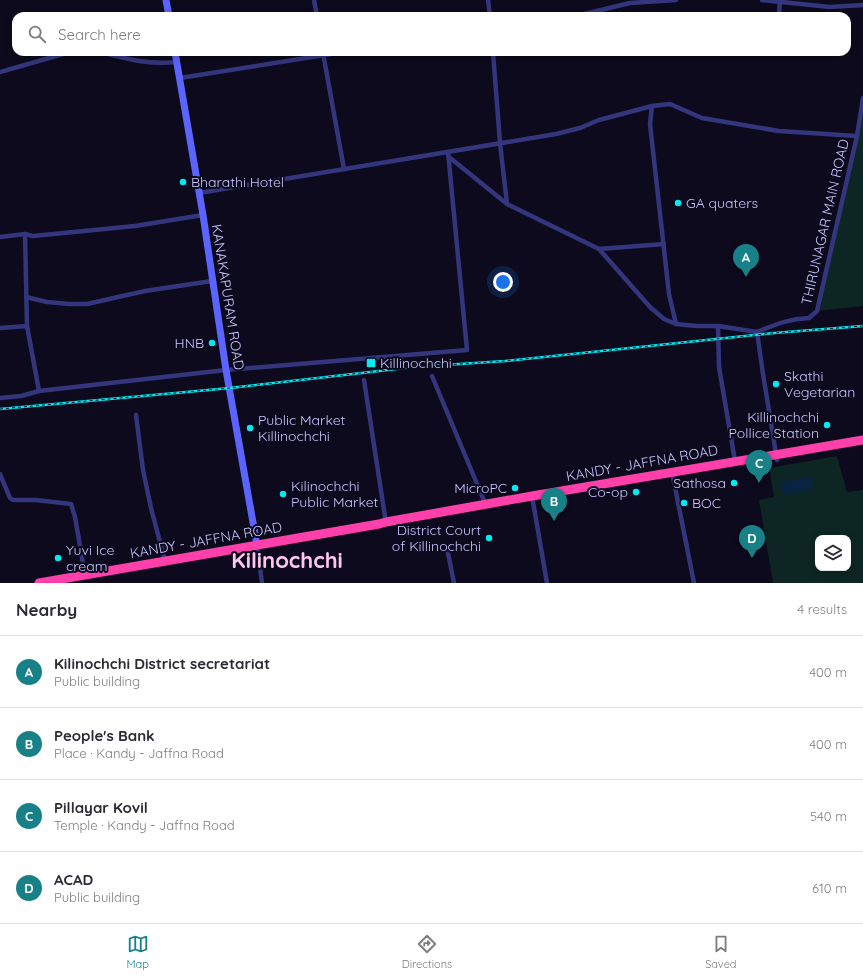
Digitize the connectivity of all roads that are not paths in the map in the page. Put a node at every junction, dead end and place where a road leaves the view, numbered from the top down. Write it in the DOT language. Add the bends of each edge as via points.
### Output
graph roads {
  1 [pos="166,0"];
  2 [pos="314,0"];
  3 [pos="488,0"];
  4 [pos="676,0"];
  5 [pos="762,0"];
  6 [pos="780,0"];
  7 [pos="630,1"];
  8 [pos="863,5"];
  9 [pos="168,12"];
  10 [pos="316,12"];
  11 [pos="490,12"];
  12 [pos="590,12"];
  13 [pos="779,12"];
  14 [pos="56,56"];
  15 [pos="115,56"];
  16 [pos="176,56"];
  17 [pos="306,56"];
  18 [pos="324,56"];
  19 [pos="493,56"];
  20 [pos="177,62"];
  21 [pos="0,72"];
  22 [pos="180,78"];
  23 [pos="863,98"];
  24 [pos="652,106"];
  25 [pos="857,136"];
  26 [pos="500,143"];
  27 [pos="448,154"];
  28 [pos="344,169"];
  29 [pos="199,193"];
  30 [pos="507,204"];
  31 [pos="203,215"];
  32 [pos="25,234"];
  33 [pos="0,237"];
  34 [pos="664,244"];
  35 [pos="599,249"];
  36 [pos="212,281"];
  37 [pos="26,297"];
  38 [pos="676,324"];
  39 [pos="27,326"];
  40 [pos="718,326"];
  41 [pos="0,328"];
  42 [pos="757,332"];
  43 [pos="226,370"];
  44 [pos="432,376"];
  45 [pos="364,380"];
  46 [pos="39,391"];
  47 [pos="0,398"];
  48 [pos="136,415"];
  49 [pos="863,440"];
  50 [pos="863,446"];
  51 [pos="776,457"];
  52 [pos="735,461"];
  53 [pos="0,474"];
  54 [pos="673,474"];
  55 [pos="532,498"];
  56 [pos="485,504"];
  57 [pos="384,524"];
  58 [pos="257,545"];
  59 [pos="447,548"];
  60 [pos="165,561"];
  61 [pos="84,575"];
  62 [pos="39,583"];
  63 [pos="262,583"];
  64 [pos="454,583"];
  65 [pos="547,583"];
  66 [pos="694,583"];
  1 -- 9 [label="street"];
  2 -- 10 [label="street"];
  3 -- 11 [label="street"];
  4 -- 7 [label="street"];
  5 -- 6 [label="street"];
  6 -- 8 [label="street" via="823,6"];
  6 -- 13 [label="street"];
  7 -- 12 [label="street"];
  14 -- 21 [label="street"];
  15 -- 20 [label="street" via="137,62"];
  16 -- 20 [label="street, KANAKAPURAM ROAD"];
  17 -- 22 [label="street"];
  18 -- 28 [label="street"];
  19 -- 26 [label="street"];
  20 -- 22 [label="street, KANAKAPURAM ROAD"];
  22 -- 29 [label="street, KANAKAPURAM ROAD"];
  23 -- 25 [label="street, THIRUNAGAR MAIN ROAD"];
  24 -- 25 [label="street" via="670,104 702,118 779,131"];
  24 -- 26 [label="street" via="556,134"];
  24 -- 34 [label="street" via="650,124"];
  25 -- 42 [label="street, THIRUNAGAR MAIN ROAD" via="817,311 809,318 793,319"];
  26 -- 27 [label="street"];
  26 -- 30 [label="street"];
  27 -- 28 [label="street"];
  27 -- 30 [label="street"];
  27 -- 43 [label="street" via="467,350"];
  28 -- 29 [label="street"];
  29 -- 31 [label="street, KANAKAPURAM ROAD"];
  30 -- 35 [label="street"];
  31 -- 32 [label="street" via="135,226 33,236"];
  31 -- 36 [label="street, KANAKAPURAM ROAD"];
  32 -- 33 [label="street"];
  32 -- 37 [label="street"];
  34 -- 35 [label="street"];
  34 -- 38 [label="street" via="669,294"];
  35 -- 38 [label="street" via="650,307 664,319"];
  36 -- 37 [label="street" via="145,291 87,304 47,302"];
  36 -- 43 [label="street, KANAKAPURAM ROAD"];
  37 -- 39 [label="street"];
  38 -- 40 [label="street"];
  39 -- 41 [label="street"];
  39 -- 46 [label="street"];
  40 -- 42 [label="street"];
  40 -- 52 [label="street" via="719,367"];
  42 -- 51 [label="street"];
  43 -- 46 [label="street"];
  43 -- 58 [label="street, KANAKAPURAM ROAD"];
  44 -- 56 [label="street"];
  45 -- 57 [label="street"];
  46 -- 47 [label="street"];
  48 -- 60 [label="street" via="143,470"];
  49 -- 51 [label="highway, KANDY - JAFFNA ROAD"];
  50 -- 51 [label="highway, KANDY - JAFFNA ROAD"];
  51 -- 52 [label="highway, KANDY - JAFFNA ROAD"];
  51 -- 54 [label="highway, KANDY - JAFFNA ROAD"];
  52 -- 54 [label="highway, KANDY - JAFFNA ROAD"];
  53 -- 61 [label="street" via="12,500 72,504"];
  54 -- 55 [label="highway, KANDY - JAFFNA ROAD"];
  54 -- 66 [label="street"];
  55 -- 56 [label="highway, KANDY - JAFFNA ROAD"];
  55 -- 57 [label="highway, KANDY - JAFFNA ROAD"];
  55 -- 65 [label="street"];
  56 -- 57 [label="highway, KANDY - JAFFNA ROAD"];
  57 -- 58 [label="highway, KANDY - JAFFNA ROAD"];
  58 -- 60 [label="highway, KANDY - JAFFNA ROAD"];
  58 -- 63 [label="street"];
  59 -- 64 [label="street"];
  60 -- 61 [label="highway, KANDY - JAFFNA ROAD"];
  61 -- 62 [label="highway, KANDY - JAFFNA ROAD"];
}
